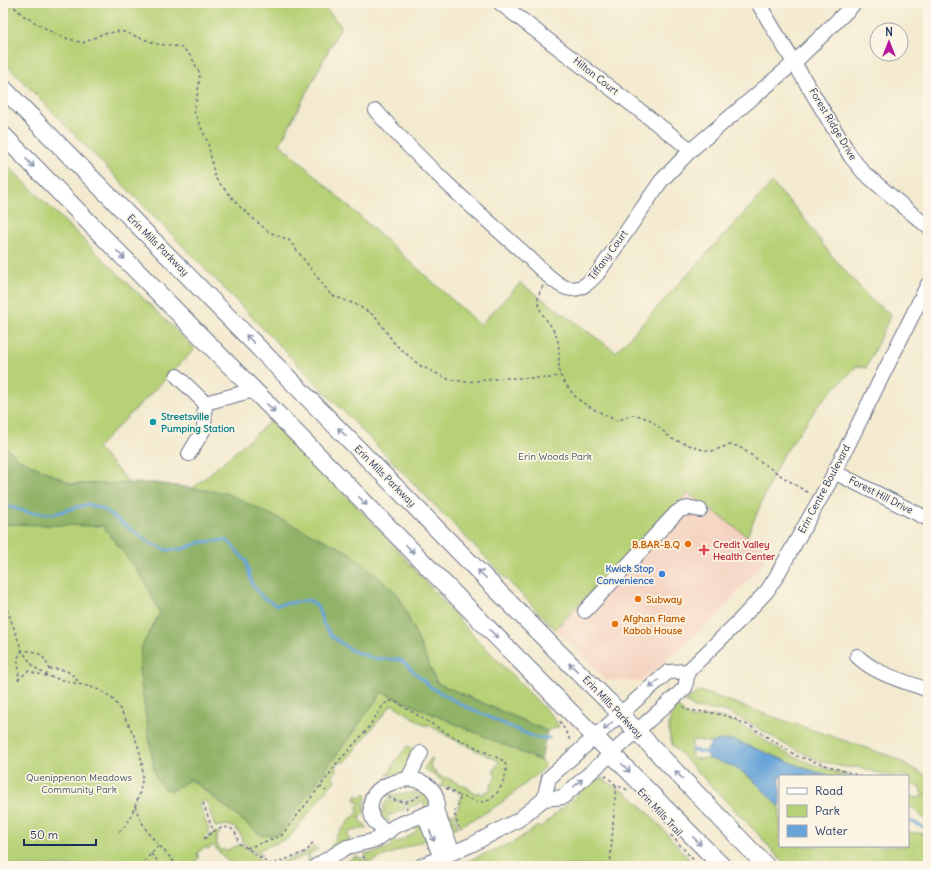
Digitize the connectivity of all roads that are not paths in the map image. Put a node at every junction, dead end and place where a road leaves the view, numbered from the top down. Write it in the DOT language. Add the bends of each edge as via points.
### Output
graph roads {
  1 [pos="500,3"];
  2 [pos="758,3"];
  3 [pos="855,3"];
  4 [pos="795,62"];
  5 [pos="3,88"];
  6 [pos="376,110"];
  7 [pos="3,135"];
  8 [pos="692,150"];
  9 [pos="928,227"];
  10 [pos="928,284"];
  11 [pos="177,376"];
  12 [pos="254,390"];
  13 [pos="205,403"];
  14 [pos="189,454"];
  15 [pos="834,472"];
  16 [pos="700,510"];
  17 [pos="928,519"];
  18 [pos="585,611"];
  19 [pos="856,656"];
  20 [pos="688,671"];
  21 [pos="928,690"];
  22 [pos="621,714"];
  23 [pos="637,731"];
  24 [pos="595,737"];
  25 [pos="421,753"];
  26 [pos="612,754"];
  27 [pos="408,779"];
  28 [pos="544,799"];
  29 [pos="430,812"];
  30 [pos="388,832"];
  31 [pos="447,855"];
  32 [pos="316,866"];
  33 [pos="422,866"];
  34 [pos="722,866"];
  35 [pos="766,866"];
  1 -- 8 [label="street, Hilton Court"];
  2 -- 4 [label="street, Forest Ridge Drive"];
  3 -- 4 [label="street, Tiffany Court"];
  4 -- 8 [label="street, Tiffany Court"];
  4 -- 9 [label="street, Forest Ridge Drive" via="851,157 864,173"];
  22 -- 5 [label="main road, Erin Mills Parkway, one-way"];
  6 -- 8 [label="street, Tiffany Court" via="402,140 498,230 560,285 572,289 592,280 661,181"];
  7 -- 12 [label="main road, one-way"];
  10 -- 15 [label="street, Erin Centre Boulevard"];
  11 -- 13 [label="street"];
  12 -- 13 [label="street"];
  12 -- 24 [label="main road, one-way"];
  13 -- 14 [label="street" via="204,429"];
  15 -- 17 [label="street, Forest Hill Drive"];
  15 -- 20 [label="street, Erin Centre Boulevard" via="767,591"];
  16 -- 18 [label="street" via="692,507 683,508 676,514"];
  19 -- 21 [label="street" via="879,671"];
  20 -- 22 [label="street, one-way" via="668,672"];
  20 -- 23 [label="street" via="685,688"];
  22 -- 23 [label="main road, Erin Mills Parkway"];
  22 -- 24 [label="street, one-way"];
  23 -- 26 [label="street"];
  35 -- 23 [label="main road, Erin Mills Parkway, one-way"];
  24 -- 26 [label="main road"];
  24 -- 28 [label="street" via="549,778"];
  25 -- 27 [label="street"];
  28 -- 26 [label="street, one-way" via="563,797"];
  26 -- 34 [label="main road, one-way"];
  27 -- 29 [label="street" via="419,781 436,795 438,802"];
  27 -- 30 [label="street" via="388,783 374,795 370,806 371,815 374,822"];
  28 -- 31 [label="street" via="518,820"];
  29 -- 30 [label="street" via="395,826"];
  29 -- 31 [label="street"];
  30 -- 32 [label="street" via="376,840 347,847"];
  31 -- 33 [label="street"];
}
